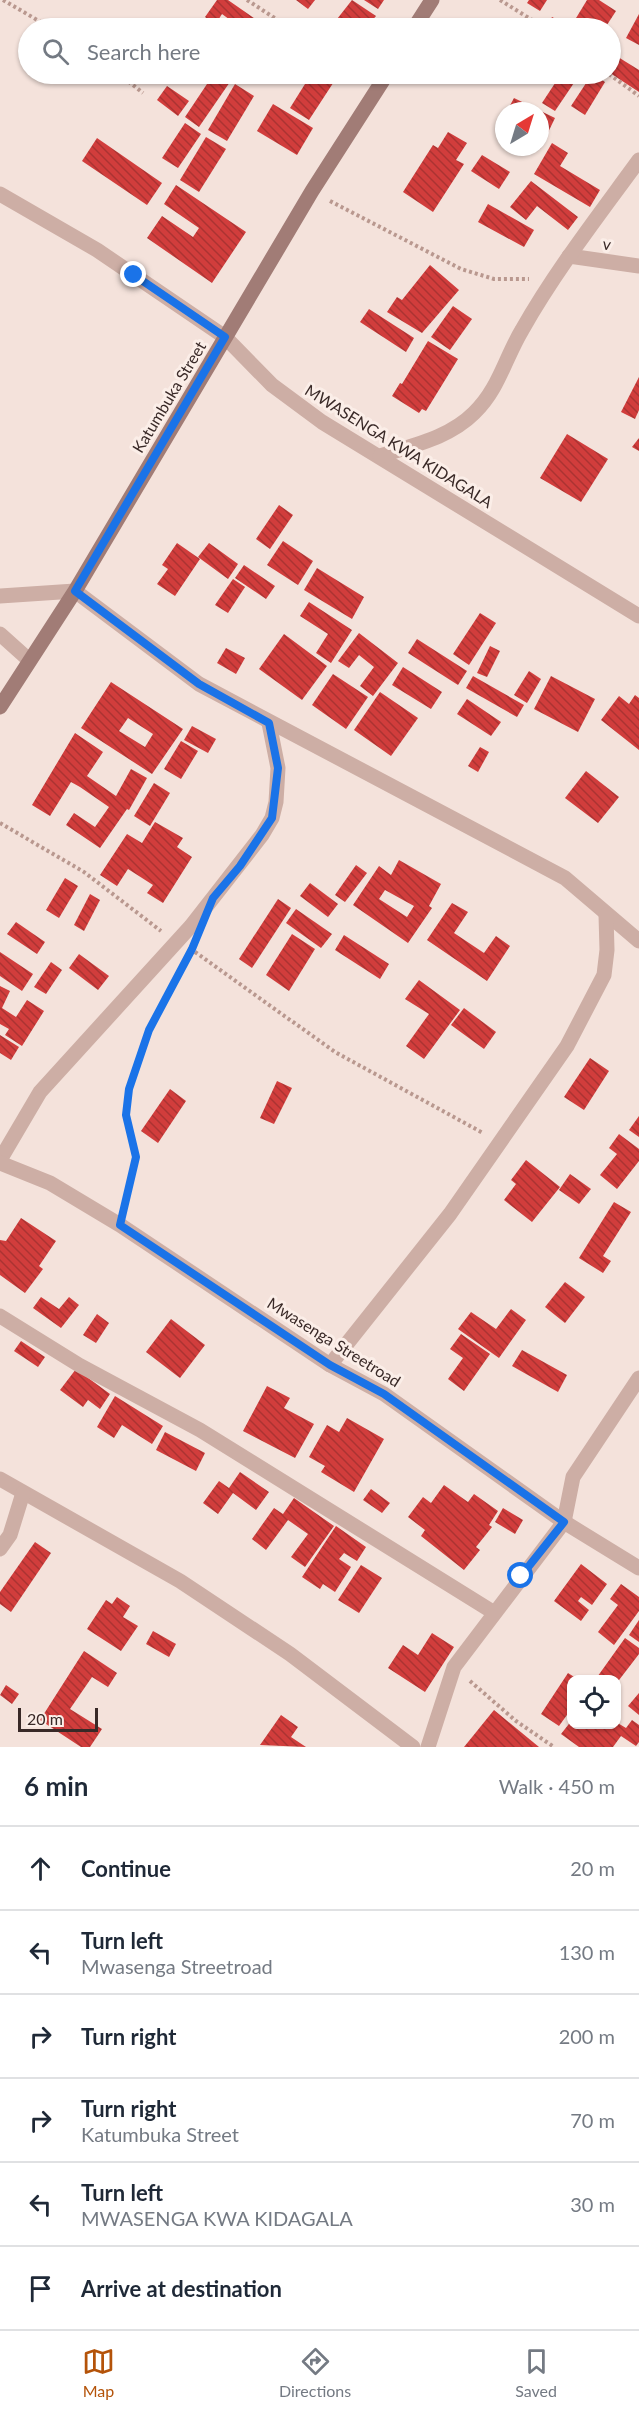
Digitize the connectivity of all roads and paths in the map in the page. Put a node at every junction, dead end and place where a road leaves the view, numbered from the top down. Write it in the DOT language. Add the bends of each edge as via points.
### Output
graph roads {
  1 [pos="3,0"];
  2 [pos="247,0"];
  3 [pos="432,0"];
  4 [pos="500,0"];
  5 [pos="34,18"];
  6 [pos="275,18"];
  7 [pos="420,18"];
  8 [pos="529,18"];
  9 [pos="621,83"];
  10 [pos="132,84"];
  11 [pos="381,84"];
  12 [pos="143,93"];
  13 [pos="639,96"];
  14 [pos="639,160"];
  15 [pos="312,192"];
  16 [pos="0,194"];
  17 [pos="569,256"];
  18 [pos="639,266"];
  19 [pos="554,280"];
  20 [pos="225,337"];
  21 [pos="380,456"];
  22 [pos="75,591"];
  23 [pos="0,596"];
  24 [pos="639,616"];
  25 [pos="0,634"];
  26 [pos="29,660"];
  27 [pos="0,707"];
  28 [pos="269,723"];
  29 [pos="0,823"];
  30 [pos="606,915"];
  31 [pos="176,941"];
  32 [pos="639,941"];
  33 [pos="499,1142"];
  34 [pos="0,1162"];
  35 [pos="120,1225"];
  36 [pos="0,1316"];
  37 [pos="330,1365"];
  38 [pos="639,1378"];
  39 [pos="0,1479"];
  40 [pos="22,1494"];
  41 [pos="564,1522"];
  42 [pos="0,1549"];
  43 [pos="639,1568"];
  44 [pos="493,1612"];
  45 [pos="454,1667"];
  46 [pos="413,1747"];
  47 [pos="428,1747"];
  48 [pos="554,1747"];
  1 -- 5 [label="path"];
  2 -- 6 [label="path"];
  3 -- 7 [label="main road"];
  4 -- 8 [label="path"];
  9 -- 13 [label="path"];
  10 -- 12 [label="path"];
  11 -- 15 [label="main road, Katumbuka Street"];
  14 -- 17 [label="street"];
  15 -- 19 [label="path" via="461,269 494,279"];
  15 -- 20 [label="main road, Katumbuka Street"];
  16 -- 20 [label="street, MWASENGA KWA KIDAGALA" via="97,250"];
  17 -- 18 [label="street, v"];
  17 -- 19 [label="street"];
  19 -- 21 [label="street" via="520,331 497,386 474,412 450,432"];
  20 -- 21 [label="street, MWASENGA KWA KIDAGALA" via="272,385 322,422"];
  20 -- 22 [label="main road, Katumbuka Street"];
  21 -- 24 [label="street, MWASENGA KWA KIDAGALA"];
  22 -- 23 [label="street"];
  22 -- 26 [label="main road, Katumbuka Street"];
  22 -- 28 [label="street" via="199,684"];
  25 -- 26 [label="street"];
  26 -- 27 [label="main road, Katumbuka Street"];
  28 -- 30 [label="street" via="534,859 565,878"];
  28 -- 31 [label="street" via="278,768 272,818 240,866"];
  29 -- 31 [label="path" via="84,872"];
  30 -- 32 [label="street"];
  30 -- 33 [label="street" via="604,975 594,999 567,1046"];
  31 -- 34 [label="street" via="40,1092"];
  33 -- 35 [label="path" via="335,1052 192,949 149,1030 129,1089 126,1115 136,1157"];
  33 -- 37 [label="street" via="450,1214"];
  34 -- 35 [label="street, Mwasenga Streetroad" via="50,1183"];
  35 -- 37 [label="street, Mwasenga Streetroad"];
  36 -- 44 [label="street" via="79,1365 200,1430"];
  37 -- 41 [label="street, Mwasenga Streetroad" via="384,1394"];
  38 -- 41 [label="street" via="573,1477"];
  39 -- 40 [label="street"];
  40 -- 42 [label="street" via="9,1535"];
  40 -- 46 [label="street" via="180,1581 290,1653"];
  41 -- 43 [label="street, Mwasenga Streetroad"];
  41 -- 44 [label="street"];
  44 -- 45 [label="street"];
  45 -- 47 [label="street"];
  45 -- 48 [label="path" via="516,1721"];
}
